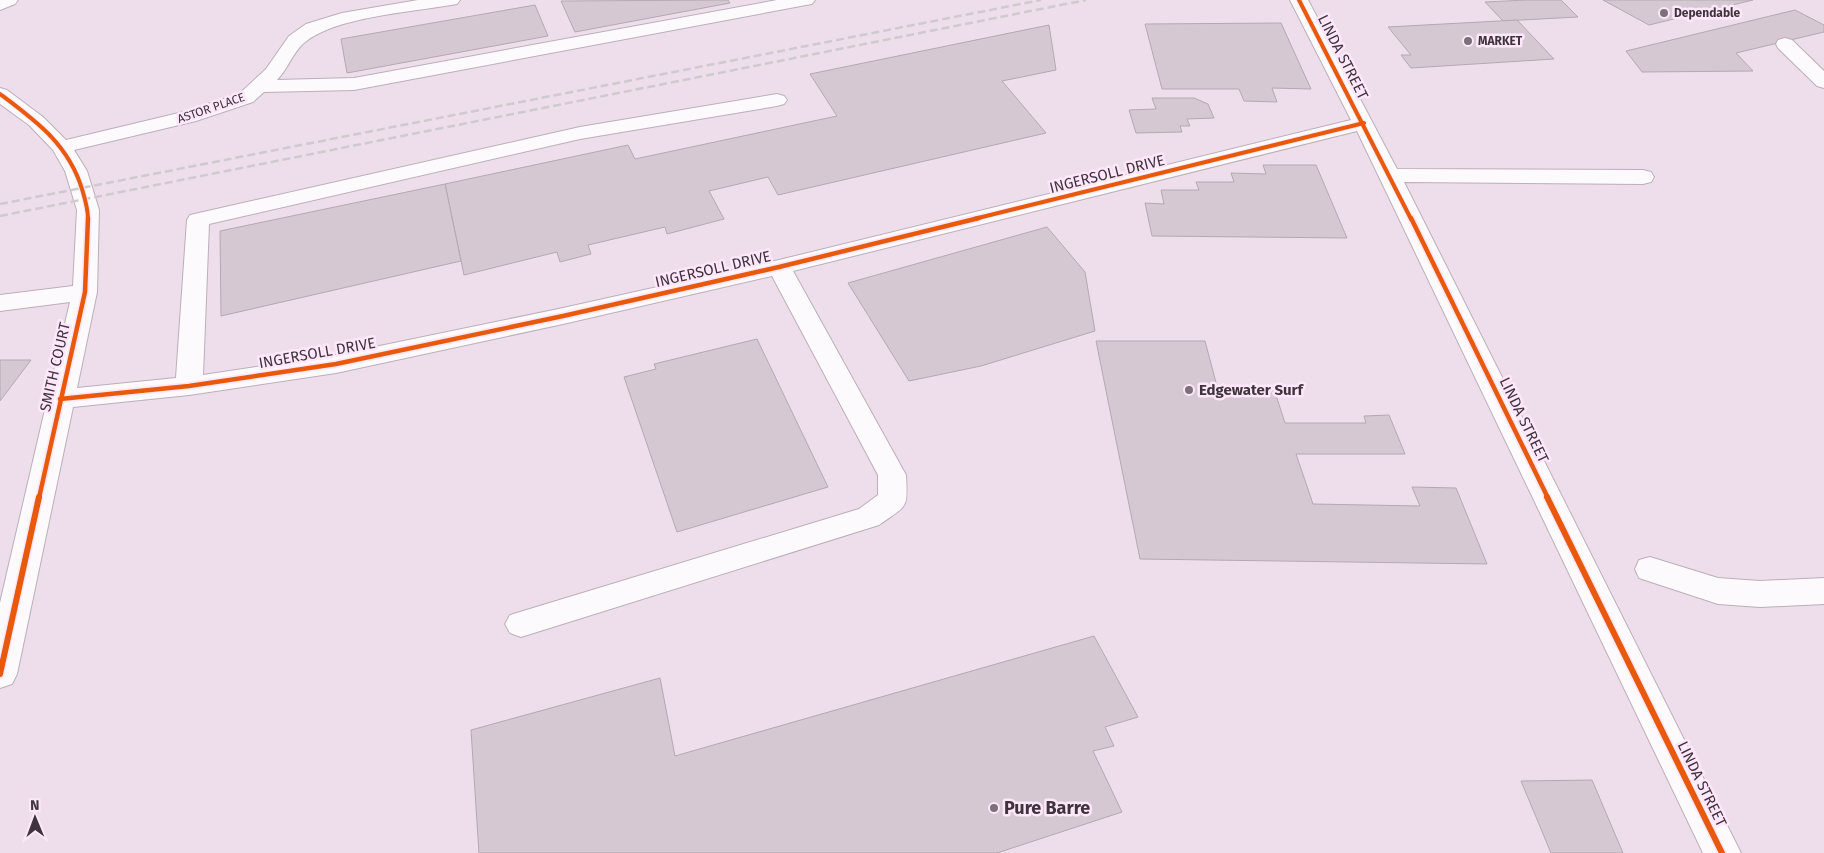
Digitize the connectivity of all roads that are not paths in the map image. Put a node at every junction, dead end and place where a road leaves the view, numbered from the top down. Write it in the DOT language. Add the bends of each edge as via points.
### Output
graph roads {
  1 [pos="9,0"];
  2 [pos="451,0"];
  3 [pos="806,0"];
  4 [pos="1299,0"];
  5 [pos="0,5"];
  6 [pos="1785,44"];
  7 [pos="1824,82"];
  8 [pos="260,86"];
  9 [pos="0,94"];
  10 [pos="777,100"];
  11 [pos="1364,123"];
  12 [pos="61,147"];
  13 [pos="1390,175"];
  14 [pos="1643,176"];
  15 [pos="779,267"];
  16 [pos="85,292"];
  17 [pos="0,303"];
  18 [pos="189,386"];
  19 [pos="60,399"];
  20 [pos="1650,568"];
  21 [pos="1824,591"];
  22 [pos="521,624"];
  23 [pos="0,674"];
  24 [pos="1722,853"];
  1 -- 5 [label="street"];
  2 -- 8 [label="street, ASTOR PLACE" via="342,18 313,28 296,40"];
  3 -- 8 [label="street" via="354,84"];
  4 -- 11 [label="street, LINDA STREET"];
  6 -- 7 [label="street"];
  8 -- 12 [label="street, ASTOR PLACE" via="246,98 189,117"];
  9 -- 12 [label="street, SMITH COURT" via="36,121"];
  10 -- 18 [label="street" via="580,133 198,220"];
  11 -- 13 [label="street, LINDA STREET"];
  11 -- 15 [label="street, INGERSOLL DRIVE"];
  12 -- 16 [label="street, SMITH COURT" via="76,171 88,210"];
  13 -- 14 [label="street"];
  13 -- 24 [label="street, LINDA STREET"];
  15 -- 18 [label="street, INGERSOLL DRIVE" via="336,364"];
  15 -- 22 [label="street" via="892,475 893,500 869,517"];
  16 -- 17 [label="street"];
  16 -- 19 [label="street, SMITH COURT"];
  18 -- 19 [label="street, INGERSOLL DRIVE"];
  19 -- 23 [label="street, SMITH COURT"];
  20 -- 21 [label="street" via="1718,591 1760,594"];
}
